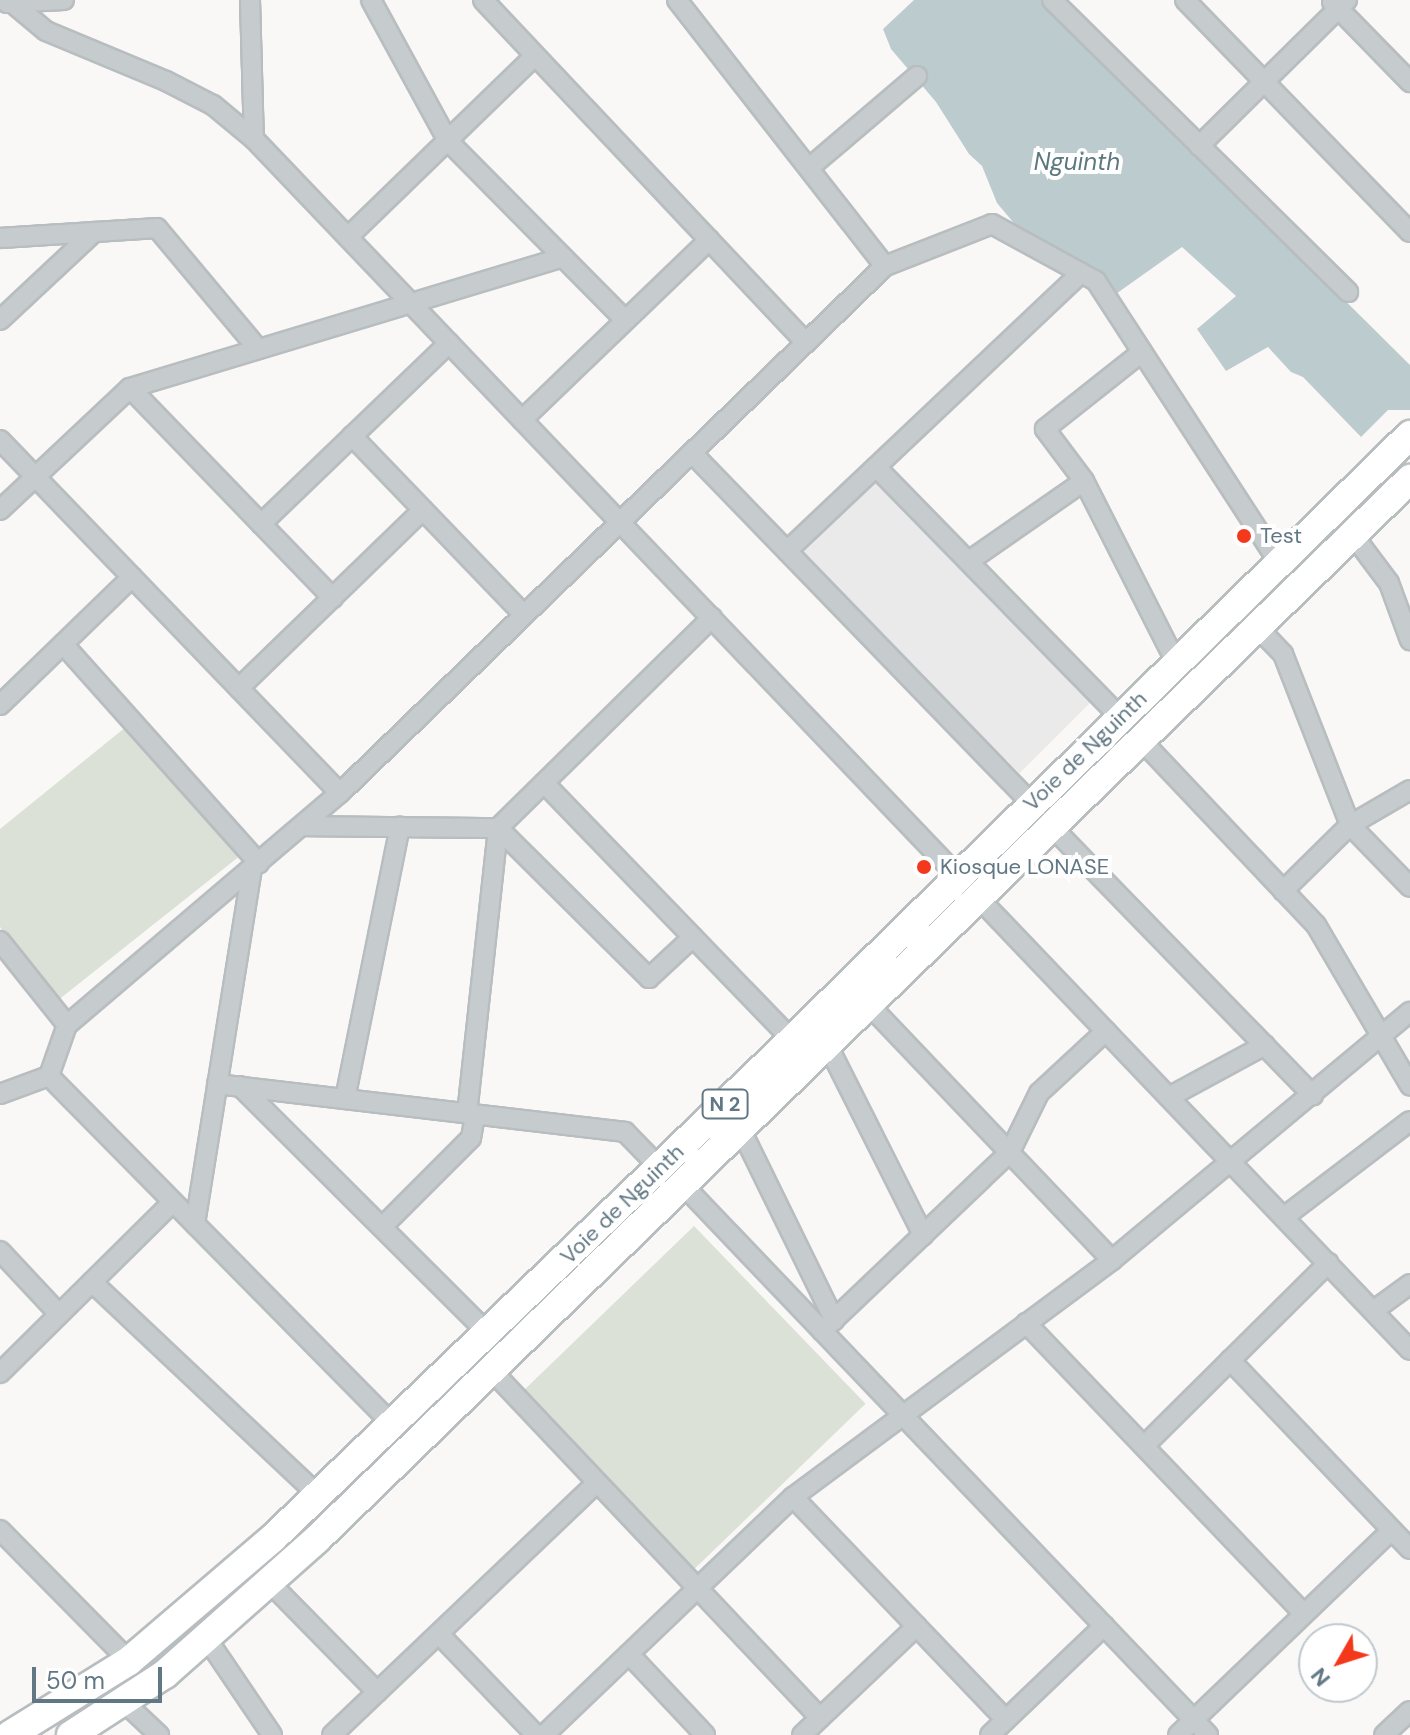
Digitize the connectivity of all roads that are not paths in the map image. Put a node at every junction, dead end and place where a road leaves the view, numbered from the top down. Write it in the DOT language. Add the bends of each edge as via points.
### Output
graph roads {
  1 [pos="64,0"];
  2 [pos="250,0"];
  3 [pos="371,0"];
  4 [pos="483,0"];
  5 [pos="677,0"];
  6 [pos="1052,0"];
  7 [pos="1185,0"];
  8 [pos="6,2"];
  9 [pos="1338,3"];
  10 [pos="535,56"];
  11 [pos="917,76"];
  12 [pos="1410,82"];
  13 [pos="1264,83"];
  14 [pos="254,139"];
  15 [pos="448,141"];
  16 [pos="1199,146"];
  17 [pos="809,168"];
  18 [pos="94,232"];
  19 [pos="1410,232"];
  20 [pos="348,237"];
  21 [pos="0,238"];
  22 [pos="709,240"];
  23 [pos="563,257"];
  24 [pos="885,266"];
  25 [pos="1081,273"];
  26 [pos="1348,292"];
  27 [pos="413,305"];
  28 [pos="0,320"];
  29 [pos="625,320"];
  30 [pos="449,343"];
  31 [pos="806,343"];
  32 [pos="258,349"];
  33 [pos="1142,352"];
  34 [pos="130,388"];
  35 [pos="522,420"];
  36 [pos="1410,435"];
  37 [pos="352,436"];
  38 [pos="0,440"];
  39 [pos="692,453"];
  40 [pos="876,467"];
  41 [pos="35,477"];
  42 [pos="1410,479"];
  43 [pos="1084,481"];
  44 [pos="0,510"];
  45 [pos="423,510"];
  46 [pos="620,522"];
  47 [pos="261,524"];
  48 [pos="1353,535"];
  49 [pos="787,551"];
  50 [pos="969,561"];
  51 [pos="1279,563"];
  52 [pos="132,577"];
  53 [pos="333,598"];
  54 [pos="524,615"];
  55 [pos="712,618"];
  56 [pos="1258,628"];
  57 [pos="1410,640"];
  58 [pos="63,644"];
  59 [pos="1176,662"];
  60 [pos="239,688"];
  61 [pos="0,705"];
  62 [pos="1120,717"];
  63 [pos="1142,741"];
  64 [pos="544,783"];
  65 [pos="1410,790"];
  66 [pos="340,793"];
  67 [pos="1032,804"];
  68 [pos="1350,825"];
  69 [pos="302,826"];
  70 [pos="400,827"];
  71 [pos="498,828"];
  72 [pos="1053,828"];
  73 [pos="255,865"];
  74 [pos="957,875"];
  75 [pos="1410,887"];
  76 [pos="1283,891"];
  77 [pos="980,899"];
  78 [pos="693,937"];
  79 [pos="0,941"];
  80 [pos="870,1006"];
  81 [pos="1410,1012"];
  82 [pos="67,1025"];
  83 [pos="1106,1031"];
  84 [pos="1382,1038"];
  85 [pos="792,1040"];
  86 [pos="1265,1045"];
  87 [pos="828,1046"];
  88 [pos="49,1076"];
  89 [pos="217,1084"];
  90 [pos="1410,1085"];
  91 [pos="240,1086"];
  92 [pos="0,1094"];
  93 [pos="1313,1095"];
  94 [pos="1169,1097"];
  95 [pos="345,1099"];
  96 [pos="471,1114"];
  97 [pos="1410,1121"];
  98 [pos="741,1130"];
  99 [pos="1010,1152"];
  100 [pos="1231,1162"];
  101 [pos="659,1167"];
  102 [pos="684,1186"];
  103 [pos="173,1202"];
  104 [pos="1284,1217"];
  105 [pos="195,1224"];
  106 [pos="382,1227"];
  107 [pos="923,1235"];
  108 [pos="0,1251"];
  109 [pos="1112,1260"];
  110 [pos="1328,1263"];
  111 [pos="92,1282"];
  112 [pos="1410,1284"];
  113 [pos="1373,1311"];
  114 [pos="59,1314"];
  115 [pos="1026,1323"];
  116 [pos="828,1326"];
  117 [pos="488,1333"];
  118 [pos="1410,1350"];
  119 [pos="1230,1360"];
  120 [pos="493,1372"];
  121 [pos="0,1373"];
  122 [pos="903,1415"];
  123 [pos="393,1425"];
  124 [pos="1144,1446"];
  125 [pos="597,1483"];
  126 [pos="318,1495"];
  127 [pos="793,1497"];
  128 [pos="0,1530"];
  129 [pos="1392,1530"];
  130 [pos="1410,1549"];
  131 [pos="270,1583"];
  132 [pos="697,1589"];
  133 [pos="1304,1614"];
  134 [pos="917,1626"];
  135 [pos="1104,1626"];
  136 [pos="439,1634"];
  137 [pos="207,1639"];
  138 [pos="629,1654"];
  139 [pos="129,1661"];
  140 [pos="377,1692"];
  141 [pos="70,1698"];
  142 [pos="125,1703"];
  143 [pos="1409,1715"];
  144 [pos="820,1718"];
  145 [pos="1006,1720"];
  146 [pos="1193,1720"];
  147 [pos="78,1730"];
  148 [pos="10,1735"];
  149 [pos="159,1735"];
  150 [pos="272,1735"];
  151 [pos="332,1735"];
  152 [pos="536,1735"];
  153 [pos="544,1735"];
  154 [pos="705,1735"];
  155 [pos="802,1735"];
  156 [pos="990,1735"];
  157 [pos="1178,1735"];
  158 [pos="1208,1735"];
  159 [pos="1384,1735"];
  1 -- 8 [label="street"];
  2 -- 14 [label="street"];
  3 -- 15 [label="street"];
  4 -- 10 [label="street"];
  5 -- 17 [label="street"];
  6 -- 16 [label="street"];
  7 -- 13 [label="street"];
  8 -- 14 [label="street" via="46,31 213,105"];
  9 -- 12 [label="street"];
  9 -- 13 [label="street"];
  10 -- 15 [label="street"];
  10 -- 22 [label="street"];
  11 -- 17 [label="street"];
  13 -- 16 [label="street"];
  13 -- 19 [label="street"];
  14 -- 20 [label="street"];
  15 -- 20 [label="street"];
  15 -- 23 [label="street"];
  16 -- 26 [label="street"];
  17 -- 24 [label="street"];
  18 -- 21 [label="street"];
  18 -- 28 [label="street"];
  18 -- 32 [label="street" via="157,228"];
  20 -- 27 [label="street"];
  22 -- 29 [label="street"];
  22 -- 31 [label="street"];
  23 -- 27 [label="street"];
  23 -- 29 [label="street"];
  24 -- 25 [label="street" via="992,224"];
  24 -- 31 [label="street"];
  25 -- 33 [label="street" via="1096,281"];
  25 -- 40 [label="street"];
  27 -- 30 [label="street"];
  27 -- 32 [label="street"];
  29 -- 35 [label="street"];
  30 -- 35 [label="street"];
  30 -- 37 [label="street"];
  31 -- 39 [label="street"];
  32 -- 34 [label="street"];
  33 -- 43 [label="street" via="1045,429"];
  33 -- 51 [label="street"];
  34 -- 41 [label="street"];
  34 -- 47 [label="street"];
  35 -- 46 [label="street"];
  36 -- 51 [label="highway, Voie de Nguinth / N 2"];
  37 -- 45 [label="street"];
  37 -- 47 [label="street"];
  38 -- 41 [label="street"];
  39 -- 46 [label="street"];
  39 -- 49 [label="street"];
  40 -- 49 [label="street"];
  40 -- 50 [label="street"];
  41 -- 44 [label="street"];
  41 -- 52 [label="street"];
  42 -- 48 [label="highway, Voie de Nguinth / N 2"];
  43 -- 50 [label="street"];
  43 -- 59 [label="street"];
  45 -- 53 [label="street"];
  45 -- 54 [label="street"];
  46 -- 54 [label="street"];
  46 -- 55 [label="street"];
  47 -- 53 [label="street"];
  48 -- 56 [label="highway, Voie de Nguinth / N 2"];
  48 -- 57 [label="street" via="1389,583"];
  49 -- 67 [label="street"];
  50 -- 62 [label="street"];
  51 -- 59 [label="highway, Voie de Nguinth / N 2"];
  52 -- 58 [label="street"];
  52 -- 60 [label="street"];
  53 -- 60 [label="street"];
  54 -- 66 [label="street"];
  55 -- 64 [label="street"];
  55 -- 74 [label="street"];
  56 -- 63 [label="highway, Voie de Nguinth / N 2"];
  56 -- 68 [label="street" via="1283,654"];
  58 -- 61 [label="street"];
  58 -- 73 [label="street"];
  59 -- 62 [label="highway, Voie de Nguinth / N 2"];
  60 -- 66 [label="street"];
  62 -- 67 [label="highway, Voie de Nguinth / N 2"];
  63 -- 72 [label="highway, Voie de Nguinth / N 2"];
  63 -- 76 [label="street"];
  64 -- 71 [label="street"];
  64 -- 78 [label="street"];
  65 -- 68 [label="street"];
  66 -- 69 [label="street"];
  67 -- 74 [label="highway, Voie de Nguinth / N 2"];
  68 -- 75 [label="street"];
  68 -- 76 [label="street"];
  69 -- 70 [label="street"];
  69 -- 73 [label="street"];
  70 -- 71 [label="street"];
  70 -- 95 [label="street"];
  71 -- 78 [label="street" via="649,978"];
  71 -- 96 [label="street"];
  72 -- 77 [label="highway, Voie de Nguinth / N 2"];
  72 -- 86 [label="street"];
  73 -- 82 [label="street"];
  73 -- 89 [label="street"];
  74 -- 77 [label="street"];
  74 -- 85 [label="highway, Voie de Nguinth / N 2"];
  76 -- 84 [label="street" via="1316,925"];
  77 -- 80 [label="highway, Voie de Nguinth / N 2"];
  77 -- 83 [label="street"];
  78 -- 85 [label="street"];
  79 -- 82 [label="street"];
  80 -- 87 [label="highway, Voie de Nguinth / N 2"];
  80 -- 99 [label="street"];
  81 -- 84 [label="street"];
  82 -- 88 [label="street"];
  83 -- 94 [label="street"];
  83 -- 99 [label="street" via="1039,1093"];
  84 -- 90 [label="street"];
  84 -- 93 [label="street"];
  85 -- 101 [label="highway, Voie de Nguinth / N 2"];
  86 -- 93 [label="street"];
  86 -- 94 [label="street"];
  87 -- 98 [label="highway, Voie de Nguinth / N 2"];
  87 -- 107 [label="street"];
  88 -- 92 [label="street"];
  88 -- 103 [label="street"];
  89 -- 91 [label="street"];
  89 -- 105 [label="street"];
  91 -- 95 [label="street"];
  91 -- 106 [label="street"];
  93 -- 100 [label="street"];
  94 -- 100 [label="street"];
  95 -- 96 [label="street"];
  96 -- 101 [label="street" via="625,1132"];
  96 -- 106 [label="street" via="471,1138"];
  97 -- 104 [label="street"];
  98 -- 102 [label="highway, Voie de Nguinth / N 2"];
  98 -- 116 [label="street"];
  99 -- 107 [label="street"];
  99 -- 109 [label="street"];
  100 -- 104 [label="street"];
  100 -- 109 [label="street"];
  101 -- 117 [label="highway, Voie de Nguinth / N 2"];
  102 -- 116 [label="street"];
  102 -- 120 [label="highway, Voie de Nguinth / N 2"];
  103 -- 105 [label="street"];
  103 -- 111 [label="street"];
  104 -- 110 [label="street"];
  105 -- 123 [label="street"];
  106 -- 117 [label="street"];
  107 -- 116 [label="street"];
  108 -- 114 [label="street"];
  109 -- 115 [label="street"];
  110 -- 113 [label="street"];
  110 -- 119 [label="street"];
  111 -- 114 [label="street"];
  111 -- 126 [label="street"];
  112 -- 113 [label="street"];
  113 -- 118 [label="street"];
  114 -- 121 [label="street"];
  115 -- 122 [label="street"];
  115 -- 124 [label="street"];
  116 -- 122 [label="street"];
  117 -- 123 [label="highway, Voie de Nguinth / N 2"];
  119 -- 124 [label="street"];
  119 -- 129 [label="street"];
  120 -- 125 [label="street"];
  120 -- 131 [label="highway, Voie de Nguinth / N 2"];
  122 -- 127 [label="street"];
  122 -- 135 [label="street"];
  123 -- 126 [label="highway, Voie de Nguinth / N 2"];
  124 -- 133 [label="street"];
  125 -- 132 [label="street"];
  125 -- 136 [label="street"];
  126 -- 139 [label="highway, Voie de Nguinth / N 2"];
  127 -- 132 [label="street"];
  127 -- 134 [label="street"];
  128 -- 139 [label="street"];
  129 -- 130 [label="street"];
  129 -- 133 [label="street"];
  131 -- 137 [label="highway, Voie de Nguinth / N 2"];
  131 -- 140 [label="street"];
  132 -- 138 [label="street"];
  132 -- 144 [label="street"];
  133 -- 146 [label="street"];
  134 -- 144 [label="street"];
  134 -- 145 [label="street"];
  135 -- 145 [label="street"];
  135 -- 146 [label="street"];
  136 -- 140 [label="street"];
  136 -- 152 [label="street"];
  137 -- 142 [label="highway, Voie de Nguinth / N 2"];
  137 -- 150 [label="street"];
  138 -- 153 [label="street"];
  138 -- 154 [label="street"];
  139 -- 141 [label="highway, Voie de Nguinth / N 2"];
  140 -- 151 [label="street"];
  141 -- 147 [label="highway"];
  141 -- 148 [label="highway, Voie de Nguinth / N 2"];
  142 -- 147 [label="highway, Voie de Nguinth / N 2"];
  142 -- 149 [label="street"];
  143 -- 159 [label="street"];
  144 -- 155 [label="street"];
  145 -- 156 [label="street"];
  146 -- 157 [label="street"];
  146 -- 158 [label="street"];
}
